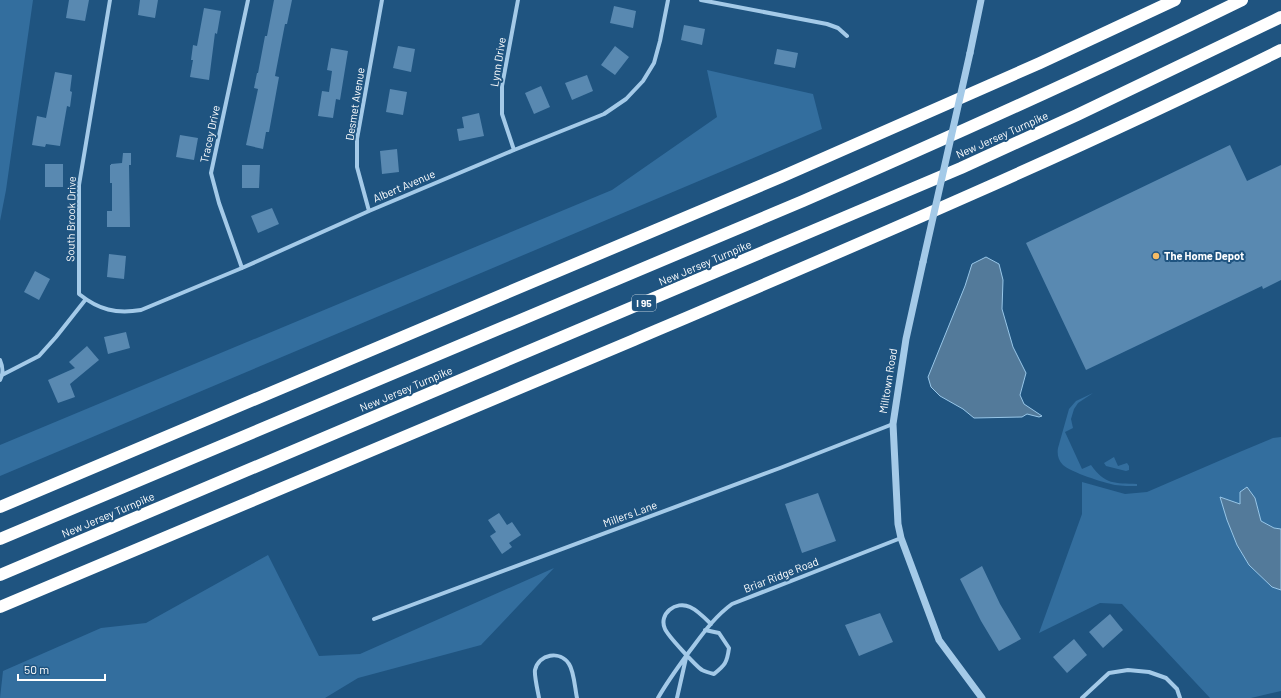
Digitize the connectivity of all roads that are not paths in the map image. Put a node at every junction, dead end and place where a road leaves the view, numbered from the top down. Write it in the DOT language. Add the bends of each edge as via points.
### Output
graph roads {
  1 [pos="110,0"];
  2 [pos="248,0"];
  3 [pos="382,0"];
  4 [pos="518,0"];
  5 [pos="668,0"];
  6 [pos="701,0"];
  7 [pos="981,0"];
  8 [pos="1175,0"];
  9 [pos="1242,0"];
  10 [pos="1281,17"];
  11 [pos="847,36"];
  12 [pos="1281,50"];
  13 [pos="514,150"];
  14 [pos="369,211"];
  15 [pos="242,268"];
  16 [pos="86,299"];
  17 [pos="0,360"];
  18 [pos="2,375"];
  19 [pos="0,380"];
  20 [pos="892,424"];
  21 [pos="0,507"];
  22 [pos="901,538"];
  23 [pos="0,539"];
  24 [pos="0,575"];
  25 [pos="0,608"];
  26 [pos="374,619"];
  27 [pos="711,624"];
  28 [pos="705,630"];
  29 [pos="687,656"];
  30 [pos="539,698"];
  31 [pos="577,698"];
  32 [pos="658,698"];
  33 [pos="677,698"];
  34 [pos="982,698"];
  35 [pos="1082,698"];
  36 [pos="1180,698"];
  1 -- 16 [label="street, South Brook Drive" via="79,185 80,294"];
  2 -- 15 [label="street, Tracey Drive" via="211,173"];
  3 -- 14 [label="street, Desmet Avenue" via="357,139 357,167"];
  4 -- 13 [label="street, Lynn Drive" via="502,86 502,114"];
  5 -- 13 [label="street, Albert Avenue" via="654,62 643,82 626,99 604,114"];
  6 -- 11 [label="street" via="827,24 838,28"];
  7 -- 20 [label="street, Milltown Road, bridge" via="906,339"];
  8 -- 21 [label="highway" via="782,177"];
  9 -- 23 [label="highway, New Jersey Turnpike" via="1060,87 803,201"];
  10 -- 24 [label="highway, New Jersey Turnpike / I 95" via="960,168"];
  12 -- 25 [label="highway" via="1079,147 852,247"];
  13 -- 14 [label="street, Albert Avenue"];
  14 -- 15 [label="street, Albert Avenue"];
  15 -- 16 [label="street, Albert Avenue" via="141,310 116,312"];
  16 -- 18 [label="street" via="39,356"];
  17 -- 18 [label="street"];
  18 -- 19 [label="street"];
  20 -- 22 [label="street, Milltown Road"];
  20 -- 26 [label="street, Millers Lane"];
  22 -- 27 [label="street, Briar Ridge Road" via="732,604"];
  22 -- 34 [label="street, Milltown Road" via="939,640"];
  27 -- 28 [label="street, Briar Ridge Road"];
  27 -- 29 [label="street" via="690,607 683,605 677,605 666,614 665,630"];
  28 -- 29 [label="street, Briar Ridge Road"];
  28 -- 29 [label="street" via="719,633 730,648 723,667 714,674 701,669"];
  29 -- 32 [label="street, Briar Ridge Road" via="667,681"];
  29 -- 33 [label="street, Briar Ridge Road"];
  30 -- 31 [label="street" via="535,670 538,663 551,655 564,658 569,664"];
  35 -- 36 [label="street" via="1109,673 1128,670 1149,672 1166,678 1177,688"];
}
